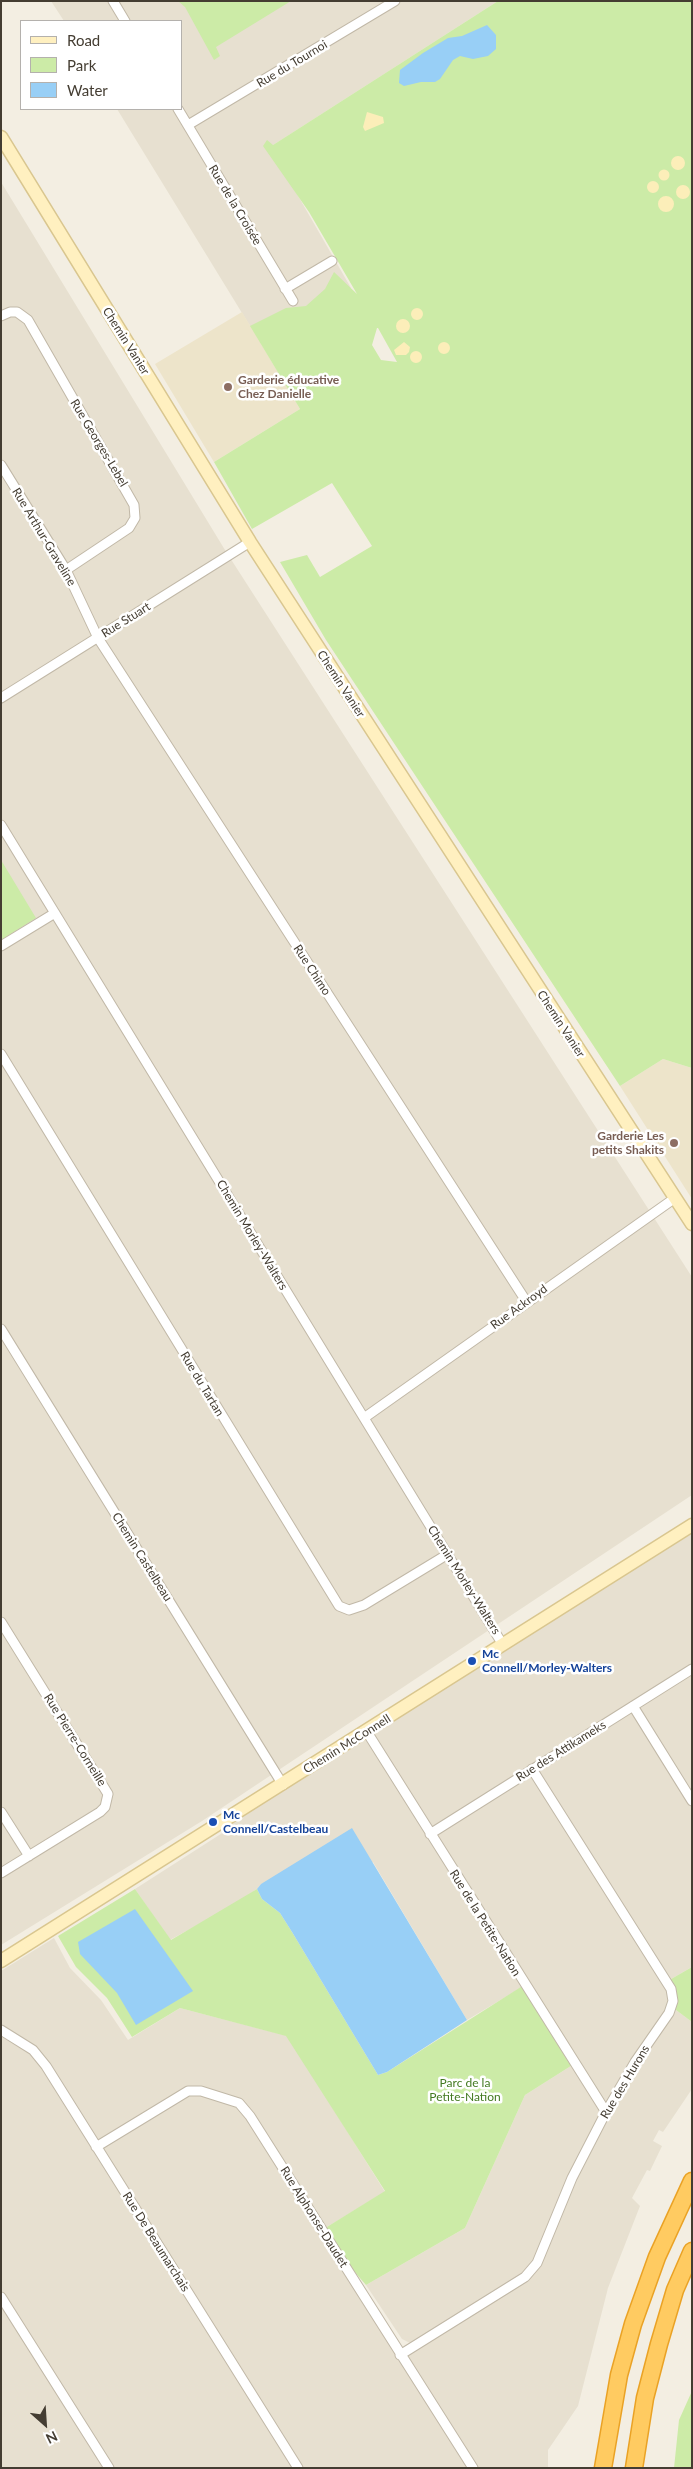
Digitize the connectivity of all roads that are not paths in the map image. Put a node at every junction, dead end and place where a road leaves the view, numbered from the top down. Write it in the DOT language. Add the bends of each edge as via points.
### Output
graph roads {
  1 [pos="113,1"];
  2 [pos="395,1"];
  3 [pos="124,20"];
  4 [pos="179,110"];
  5 [pos="188,125"];
  6 [pos="1,137"];
  7 [pos="332,261"];
  8 [pos="286,289"];
  9 [pos="293,301"];
  10 [pos="1,316"];
  11 [pos="1,465"];
  12 [pos="250,542"];
  13 [pos="66,570"];
  14 [pos="98,638"];
  15 [pos="1,698"];
  16 [pos="1,825"];
  17 [pos="55,913"];
  18 [pos="1,946"];
  19 [pos="1,1054"];
  20 [pos="675,1198"];
  21 [pos="692,1224"];
  22 [pos="526,1301"];
  23 [pos="1,1329"];
  24 [pos="364,1418"];
  25 [pos="692,1525"];
  26 [pos="448,1554"];
  27 [pos="1,1622"];
  28 [pos="504,1645"];
  29 [pos="692,1669"];
  30 [pos="633,1706"];
  31 [pos="367,1732"];
  32 [pos="532,1769"];
  33 [pos="283,1785"];
  34 [pos="692,1801"];
  35 [pos="1,1812"];
  36 [pos="430,1834"];
  37 [pos="29,1856"];
  38 [pos="1,1873"];
  39 [pos="1,1961"];
  40 [pos="1,2030"];
  41 [pos="606,2112"];
  42 [pos="96,2147"];
  43 [pos="692,2181"];
  44 [pos="692,2250"];
  45 [pos="1,2297"];
  46 [pos="400,2355"];
  47 [pos="109,2468"];
  48 [pos="298,2468"];
  49 [pos="473,2468"];
  50 [pos="603,2468"];
  51 [pos="634,2468"];
  1 -- 3 [label="street"];
  2 -- 5 [label="street, Rue du Tournoi"];
  4 -- 5 [label="street, Rue de la Croisée"];
  5 -- 8 [label="street, Rue de la Croisée"];
  6 -- 12 [label="main road, Chemin Vanier"];
  7 -- 8 [label="street"];
  8 -- 9 [label="street, Rue de la Croisée"];
  10 -- 13 [label="street, Rue Georges-Lebel" via="17,312 28,320 134,504 135,518 129,528"];
  11 -- 13 [label="street, Rue Arthur-Graveline"];
  12 -- 14 [label="street, Rue Stuart"];
  12 -- 20 [label="main road, Chemin Vanier"];
  13 -- 14 [label="street, Rue Arthur-Graveline"];
  14 -- 15 [label="street, Rue Stuart"];
  14 -- 22 [label="street, Rue Chimo"];
  16 -- 17 [label="street, Chemin Morley-Walters"];
  17 -- 18 [label="street"];
  17 -- 24 [label="street, Chemin Morley-Walters"];
  19 -- 26 [label="street, Rue du Tartan" via="339,1606 349,1610 364,1605"];
  20 -- 21 [label="main road, Chemin Vanier"];
  20 -- 22 [label="street, Rue Ackroyd"];
  22 -- 24 [label="street, Rue Ackroyd"];
  23 -- 33 [label="street, Chemin Castelbeau"];
  24 -- 26 [label="street, Chemin Morley-Walters"];
  25 -- 28 [label="main road, Chemin McConnell"];
  26 -- 28 [label="street, Chemin Morley-Walters"];
  27 -- 37 [label="street, Rue Pierre-Corneille" via="108,1794 105,1807 100,1812"];
  28 -- 31 [label="main road, Chemin McConnell"];
  29 -- 30 [label="street, Rue des Attikameks"];
  30 -- 32 [label="street, Rue des Attikameks"];
  30 -- 34 [label="street"];
  31 -- 33 [label="main road, Chemin McConnell"];
  31 -- 36 [label="street, Rue de la Petite-Nation"];
  32 -- 36 [label="street, Rue des Attikameks"];
  32 -- 41 [label="street, Rue des Hurons" via="673,1996 669,2013"];
  33 -- 39 [label="main road, Chemin McConnell"];
  35 -- 37 [label="street"];
  36 -- 41 [label="street, Rue de la Petite-Nation"];
  37 -- 38 [label="street, Rue Pierre-Corneille"];
  40 -- 42 [label="street, Rue De Beaumarchais" via="39,2056"];
  41 -- 46 [label="street, Rue des Hurons" via="572,2178 531,2272"];
  42 -- 46 [label="street, Rue Alphonse-Daudet" via="188,2091 202,2091 239,2103"];
  42 -- 48 [label="street, Rue De Beaumarchais"];
  43 -- 50 [label="highway" via="654,2264 633,2324 619,2374"];
  44 -- 51 [label="highway" via="658,2344 645,2398"];
  45 -- 47 [label="street"];
  46 -- 49 [label="street, Rue Alphonse-Daudet"];
}
